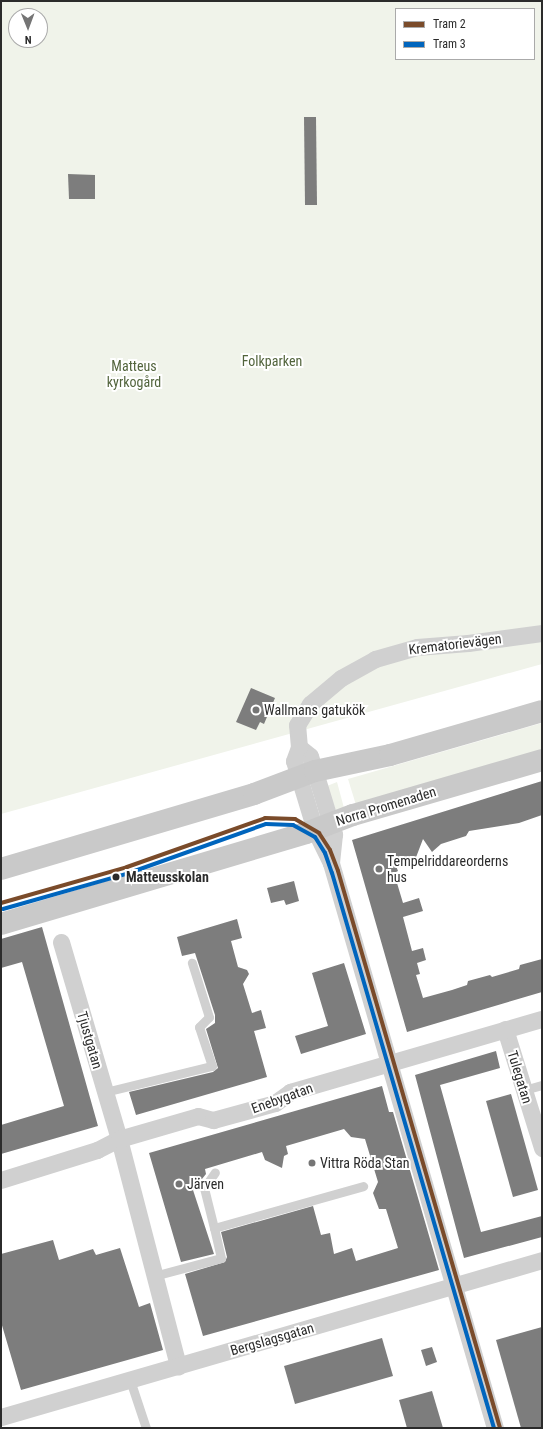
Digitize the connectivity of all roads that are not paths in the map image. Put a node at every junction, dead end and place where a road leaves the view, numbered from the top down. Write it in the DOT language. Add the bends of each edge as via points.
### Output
graph roads {
  1 [pos="542,633"];
  2 [pos="542,712"];
  3 [pos="542,760"];
  4 [pos="308,780"];
  5 [pos="323,826"];
  6 [pos="1,868"];
  7 [pos="1,924"];
  8 [pos="61,942"];
  9 [pos="192,963"];
  10 [pos="542,1019"];
  11 [pos="505,1029"];
  12 [pos="390,1064"];
  13 [pos="542,1085"];
  14 [pos="524,1090"];
  15 [pos="105,1092"];
  16 [pos="119,1139"];
  17 [pos="542,1148"];
  18 [pos="215,1172"];
  19 [pos="1,1180"];
  20 [pos="363,1186"];
  21 [pos="214,1228"];
  22 [pos="542,1260"];
  23 [pos="154,1276"];
  24 [pos="454,1286"];
  25 [pos="178,1366"];
  26 [pos="130,1380"];
  27 [pos="1,1417"];
  28 [pos="146,1428"];
  29 [pos="495,1428"];
  1 -- 4 [label="street, Krematorievägen" via="417,647 375,659 341,678 310,704 297,725 299,747 310,756"];
  2 -- 4 [label="main road"];
  3 -- 5 [label="main road, Norra Promenaden"];
  4 -- 5 [label="street, Krematorievägen"];
  4 -- 6 [label="main road"];
  5 -- 7 [label="main road, Norra Promenaden"];
  5 -- 12 [label="street, Krematorievägen" via="331,863"];
  8 -- 15 [label="street, Tjustgatan"];
  9 -- 15 [label="lane" via="209,1018 199,1027 212,1066"];
  10 -- 11 [label="street, Enebygatan"];
  11 -- 12 [label="street, Enebygatan"];
  11 -- 14 [label="street, Tulegatan"];
  12 -- 16 [label="street, Enebygatan" via="290,1092 276,1103 213,1120 198,1116"];
  12 -- 24 [label="street, Krematorievägen"];
  13 -- 14 [label="lane"];
  14 -- 17 [label="street, Tulegatan"];
  15 -- 16 [label="street, Tjustgatan"];
  16 -- 19 [label="street, Enebygatan" via="97,1150"];
  16 -- 23 [label="street, Tjustgatan"];
  18 -- 21 [label="lane" via="204,1188"];
  20 -- 21 [label="lane"];
  21 -- 23 [label="lane" via="221,1258"];
  22 -- 24 [label="street, Bergslagsgatan"];
  23 -- 25 [label="street, Tjustgatan"];
  24 -- 25 [label="street, Bergslagsgatan"];
  24 -- 29 [label="street, Krematorievägen"];
  25 -- 26 [label="street, Bergslagsgatan"];
  26 -- 27 [label="street, Bergslagsgatan"];
  26 -- 28 [label="lane"];
}
